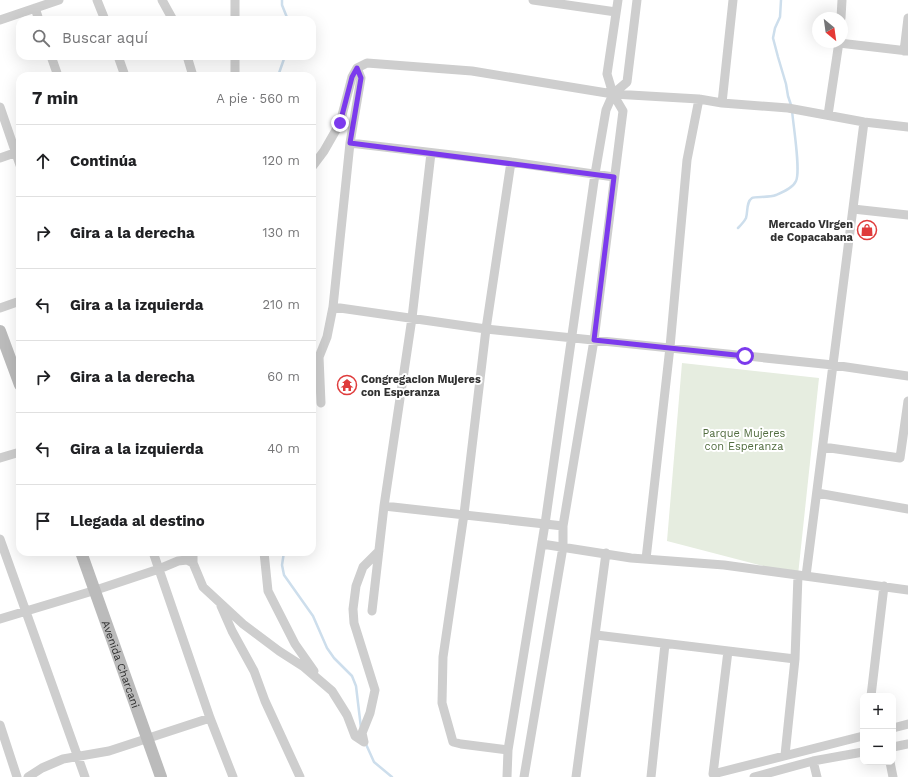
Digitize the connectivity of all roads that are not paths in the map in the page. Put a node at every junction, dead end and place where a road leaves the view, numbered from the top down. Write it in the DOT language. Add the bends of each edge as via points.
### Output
graph roads {
  1 [pos="59,0"];
  2 [pos="97,0"];
  3 [pos="162,0"];
  4 [pos="235,0"];
  5 [pos="534,0"];
  6 [pos="618,0"];
  7 [pos="637,0"];
  8 [pos="733,0"];
  9 [pos="842,0"];
  10 [pos="35,8"];
  11 [pos="616,12"];
  12 [pos="841,12"];
  13 [pos="38,16"];
  14 [pos="103,16"];
  15 [pos="171,16"];
  16 [pos="235,16"];
  17 [pos="908,18"];
  18 [pos="0,20"];
  19 [pos="848,44"];
  20 [pos="838,48"];
  21 [pos="906,51"];
  22 [pos="52,60"];
  23 [pos="119,60"];
  24 [pos="188,60"];
  25 [pos="235,60"];
  26 [pos="357,68"];
  27 [pos="57,72"];
  28 [pos="124,72"];
  29 [pos="192,72"];
  30 [pos="235,72"];
  31 [pos="613,94"];
  32 [pos="699,99"];
  33 [pos="722,103"];
  34 [pos="0,107"];
  35 [pos="828,115"];
  36 [pos="864,122"];
  37 [pos="908,127"];
  38 [pos="350,143"];
  39 [pos="16,146"];
  40 [pos="16,152"];
  41 [pos="431,153"];
  42 [pos="0,158"];
  43 [pos="316,162"];
  44 [pos="511,162"];
  45 [pos="595,174"];
  46 [pos="614,177"];
  47 [pos="853,209"];
  48 [pos="908,215"];
  49 [pos="16,302"];
  50 [pos="333,307"];
  51 [pos="0,308"];
  52 [pos="412,318"];
  53 [pos="486,329"];
  54 [pos="0,331"];
  55 [pos="572,338"];
  56 [pos="594,340"];
  57 [pos="670,347"];
  58 [pos="833,365"];
  59 [pos="16,374"];
  60 [pos="908,376"];
  61 [pos="908,401"];
  62 [pos="321,403"];
  63 [pos="822,447"];
  64 [pos="16,453"];
  65 [pos="0,458"];
  66 [pos="817,493"];
  67 [pos="384,506"];
  68 [pos="908,509"];
  69 [pos="464,514"];
  70 [pos="546,524"];
  71 [pos="563,526"];
  72 [pos="0,539"];
  73 [pos="542,544"];
  74 [pos="563,547"];
  75 [pos="379,551"];
  76 [pos="606,553"];
  77 [pos="83,556"];
  78 [pos="154,556"];
  79 [pos="193,556"];
  80 [pos="264,556"];
  81 [pos="646,559"];
  82 [pos="193,563"];
  83 [pos="159,569"];
  84 [pos="802,575"];
  85 [pos="884,586"];
  86 [pos="96,590"];
  87 [pos="908,590"];
  88 [pos="219,602"];
  89 [pos="26,611"];
  90 [pos="372,611"];
  91 [pos="0,619"];
  92 [pos="596,636"];
  93 [pos="665,644"];
  94 [pos="728,651"];
  95 [pos="795,659"];
  96 [pos="322,682"];
  97 [pos="871,693"];
  98 [pos="210,718"];
  99 [pos="908,724"];
  100 [pos="0,725"];
  101 [pos="896,727"];
  102 [pos="860,737"];
  103 [pos="147,738"];
  104 [pos="908,744"];
  105 [pos="896,746"];
  106 [pos="508,750"];
  107 [pos="860,753"];
  108 [pos="785,755"];
  109 [pos="78,756"];
  110 [pos="813,761"];
  111 [pos="891,765"];
  112 [pos="17,777"];
  113 [pos="28,777"];
  114 [pos="85,777"];
  115 [pos="161,777"];
  116 [pos="232,777"];
  117 [pos="300,777"];
  118 [pos="507,777"];
  119 [pos="524,777"];
  120 [pos="576,777"];
  121 [pos="651,777"];
  122 [pos="754,777"];
  123 [pos="817,777"];
  124 [pos="893,777"];
  1 -- 10 [label="street"];
  2 -- 14 [label="street"];
  3 -- 15 [label="street"];
  4 -- 16 [label="street"];
  5 -- 11 [label="street"];
  6 -- 11 [label="street"];
  7 -- 31 [label="street" via="627,82"];
  8 -- 33 [label="street"];
  9 -- 12 [label="street"];
  10 -- 13 [label="street"];
  10 -- 18 [label="street"];
  11 -- 31 [label="street" via="607,74"];
  17 -- 21 [label="street"];
  19 -- 21 [label="street"];
  20 -- 35 [label="street"];
  22 -- 27 [label="street"];
  23 -- 28 [label="street"];
  24 -- 29 [label="street"];
  25 -- 30 [label="street"];
  26 -- 31 [label="street" via="367,64 472,71"];
  26 -- 38 [label="street" via="361,78"];
  26 -- 43 [label="street" via="352,77 340,123"];
  31 -- 32 [label="street"];
  31 -- 45 [label="street" via="606,110"];
  31 -- 46 [label="street" via="623,111"];
  32 -- 33 [label="street"];
  32 -- 57 [label="street" via="687,160"];
  33 -- 35 [label="street" via="788,108"];
  34 -- 39 [label="street"];
  35 -- 36 [label="street"];
  36 -- 37 [label="street"];
  36 -- 47 [label="street"];
  38 -- 41 [label="street"];
  38 -- 50 [label="street"];
  40 -- 42 [label="street"];
  41 -- 44 [label="street"];
  41 -- 52 [label="street"];
  44 -- 45 [label="street"];
  44 -- 53 [label="street"];
  45 -- 46 [label="street"];
  45 -- 55 [label="street"];
  46 -- 56 [label="street"];
  47 -- 48 [label="street"];
  47 -- 58 [label="street"];
  49 -- 51 [label="street"];
  50 -- 52 [label="street"];
  50 -- 62 [label="street" via="320,356"];
  52 -- 53 [label="street"];
  52 -- 67 [label="street"];
  53 -- 55 [label="street"];
  53 -- 69 [label="street"];
  54 -- 59 [label="main road"];
  55 -- 56 [label="street"];
  55 -- 70 [label="street"];
  56 -- 57 [label="street"];
  56 -- 71 [label="street"];
  57 -- 58 [label="street"];
  57 -- 81 [label="street"];
  58 -- 60 [label="street"];
  58 -- 63 [label="street"];
  61 -- 63 [label="street" via="900,458"];
  63 -- 66 [label="street"];
  64 -- 65 [label="street"];
  66 -- 68 [label="street"];
  66 -- 84 [label="street"];
  67 -- 69 [label="street"];
  67 -- 75 [label="street"];
  69 -- 70 [label="street"];
  69 -- 106 [label="street" via="443,657 442,703 453,742"];
  70 -- 71 [label="street"];
  70 -- 73 [label="street"];
  71 -- 74 [label="street"];
  72 -- 89 [label="street"];
  73 -- 74 [label="street"];
  73 -- 106 [label="street"];
  74 -- 76 [label="street"];
  74 -- 119 [label="street"];
  75 -- 90 [label="street"];
  75 -- 96 [label="street" via="364,567 356,586 353,609 354,623 375,690 362,733 364,742 355,736 332,691"];
  76 -- 81 [label="street"];
  76 -- 92 [label="street"];
  77 -- 86 [label="main road, Avenida Charcani"];
  78 -- 83 [label="street"];
  79 -- 82 [label="street"];
  80 -- 96 [label="street" via="268,591 295,644"];
  81 -- 84 [label="street"];
  82 -- 83 [label="street" via="187,560 178,561"];
  82 -- 88 [label="street" via="203,587"];
  83 -- 86 [label="street"];
  83 -- 98 [label="street"];
  84 -- 85 [label="street"];
  84 -- 95 [label="street"];
  85 -- 87 [label="street"];
  85 -- 97 [label="street"];
  86 -- 89 [label="street"];
  86 -- 103 [label="main road, Avenida Charcani"];
  88 -- 96 [label="street" via="243,624"];
  88 -- 117 [label="street" via="254,671 264,701"];
  89 -- 91 [label="street"];
  89 -- 109 [label="street"];
  92 -- 93 [label="street"];
  92 -- 120 [label="street"];
  93 -- 94 [label="street"];
  93 -- 121 [label="street"];
  94 -- 95 [label="street"];
  94 -- 108 [label="street" via="714,774"];
  95 -- 108 [label="street"];
  98 -- 103 [label="street"];
  98 -- 116 [label="street"];
  99 -- 101 [label="street"];
  100 -- 112 [label="street"];
  102 -- 108 [label="street"];
  103 -- 109 [label="street" via="110,751"];
  103 -- 115 [label="main road, Avenida Charcani"];
  104 -- 105 [label="street"];
  106 -- 118 [label="street"];
  107 -- 110 [label="street"];
  109 -- 113 [label="street" via="63,759"];
  109 -- 114 [label="street"];
  110 -- 122 [label="street"];
  110 -- 123 [label="street"];
  111 -- 124 [label="street"];
}
